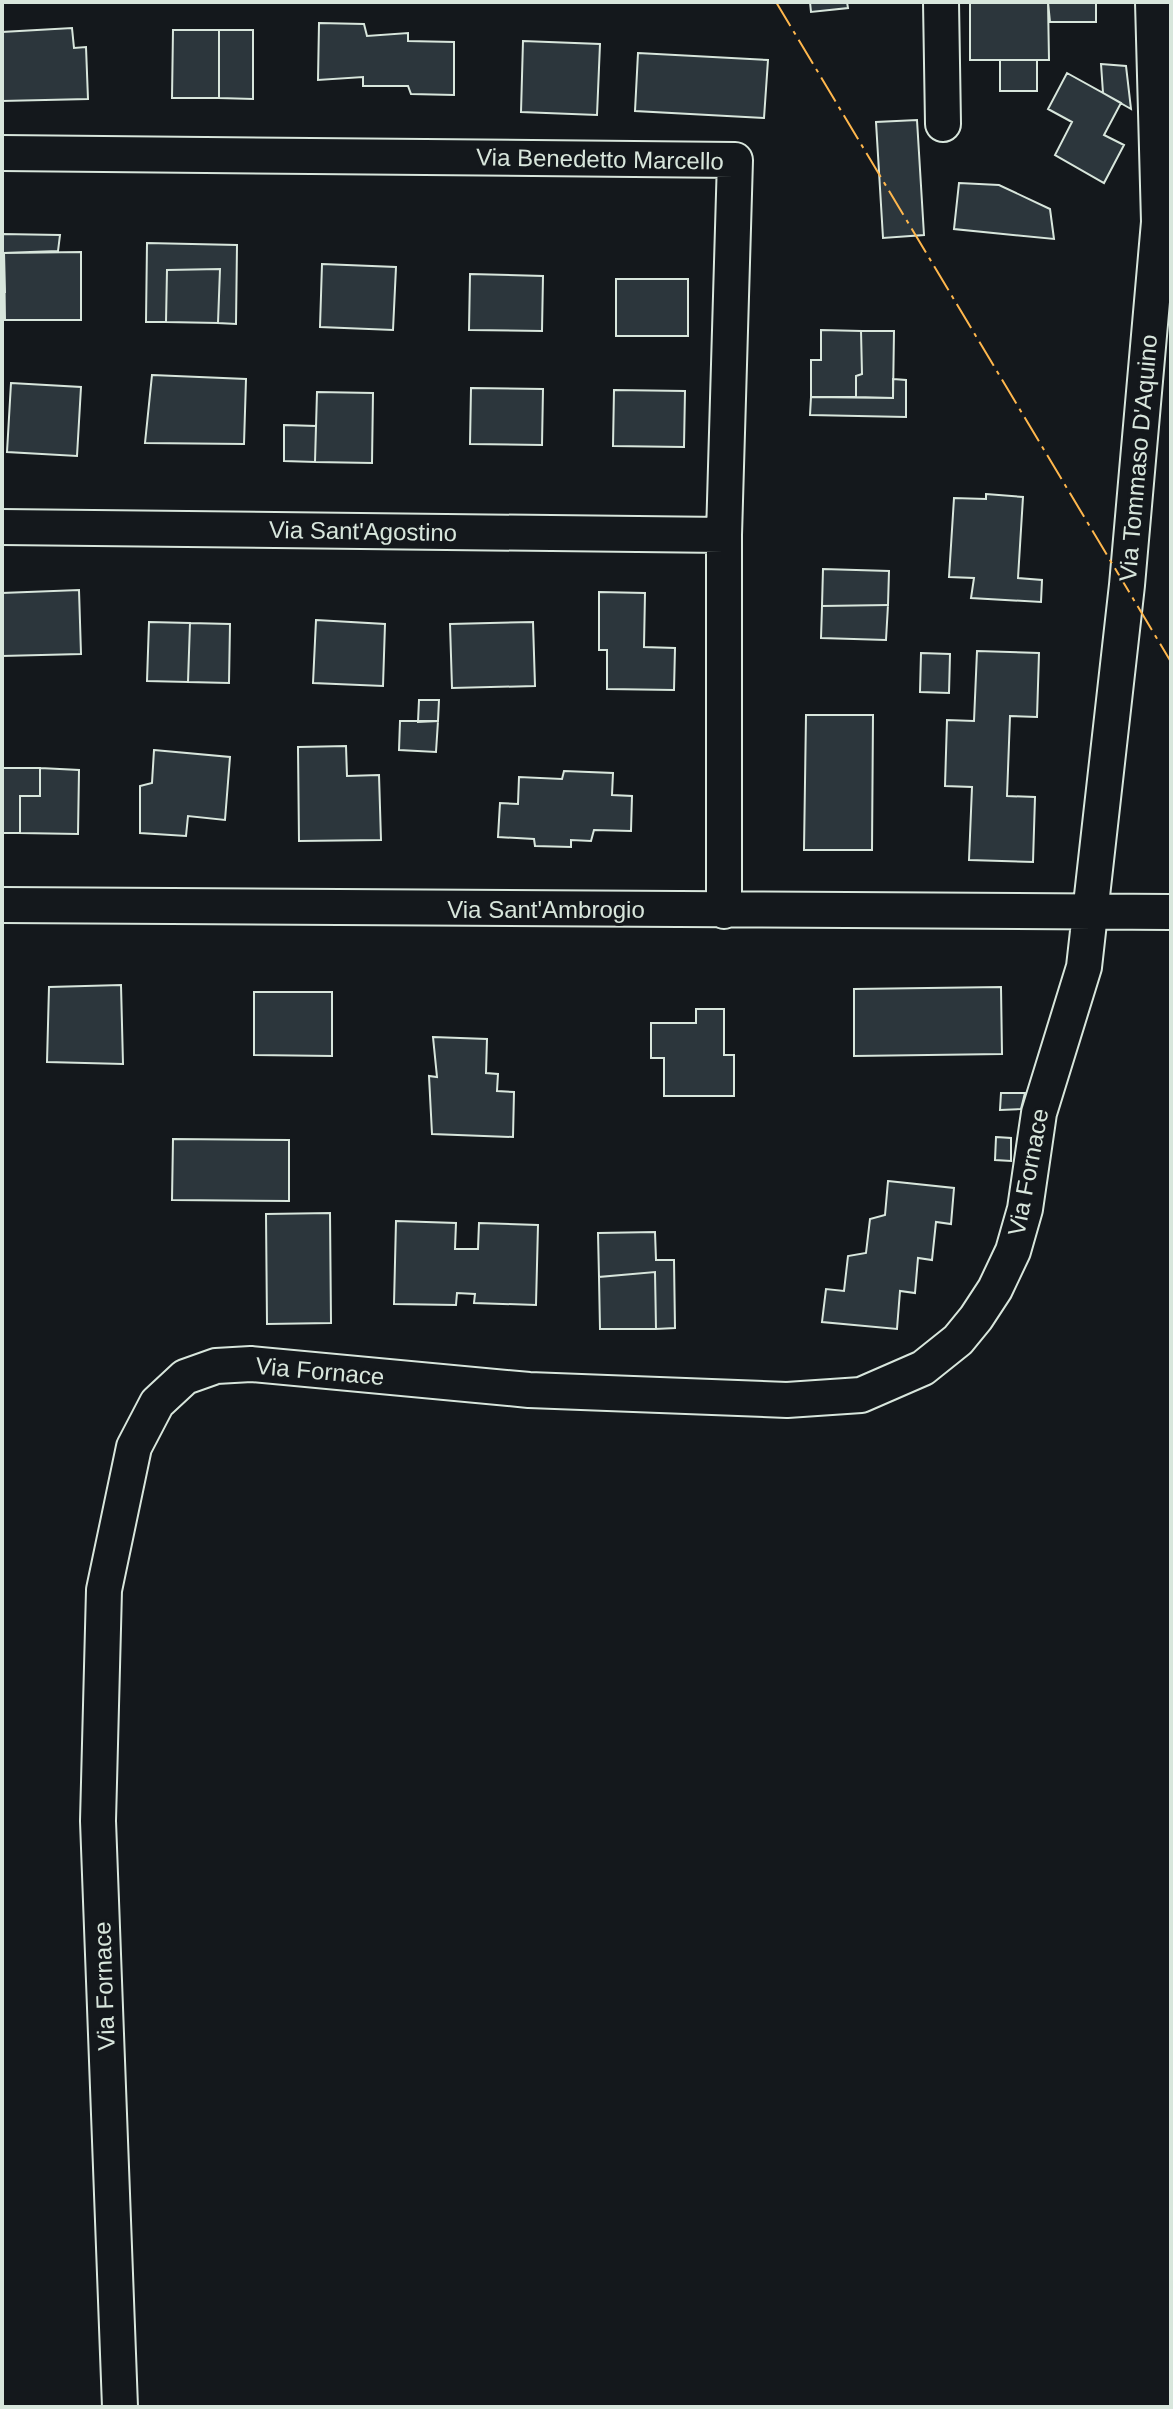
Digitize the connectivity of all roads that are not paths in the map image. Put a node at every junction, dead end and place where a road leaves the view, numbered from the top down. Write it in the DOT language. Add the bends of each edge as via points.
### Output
graph roads {
  1 [pos="941,2"];
  2 [pos="1153,2"];
  3 [pos="943,124"];
  4 [pos="2,153"];
  5 [pos="2,527"];
  6 [pos="724,535"];
  7 [pos="2,905"];
  8 [pos="724,911"];
  9 [pos="1090,912"];
  10 [pos="1171,912"];
  11 [pos="120,2407"];
  1 -- 3 [label="street"];
  2 -- 9 [label="street, Via Tommaso D'Aquino" via="1159,222 1127,585"];
  4 -- 6 [label="street, Via Benedetto Marcello" via="735,160"];
  5 -- 6 [label="street, Via Sant'Agostino"];
  6 -- 8 [label="street, Via Benedetto Marcello"];
  7 -- 8 [label="street, Via Sant'Ambrogio"];
  8 -- 9 [label="street, Via Sant'Ambrogio"];
  9 -- 10 [label="street"];
  9 -- 11 [label="street, Via Fornace" via="1084,967 1039,1113 1025,1209 1013,1251 976,1318 923,1368 861,1395 787,1400 529,1390 251,1364 216,1366 185,1377 157,1403 134,1447 104,1590 98,1821"];
}
